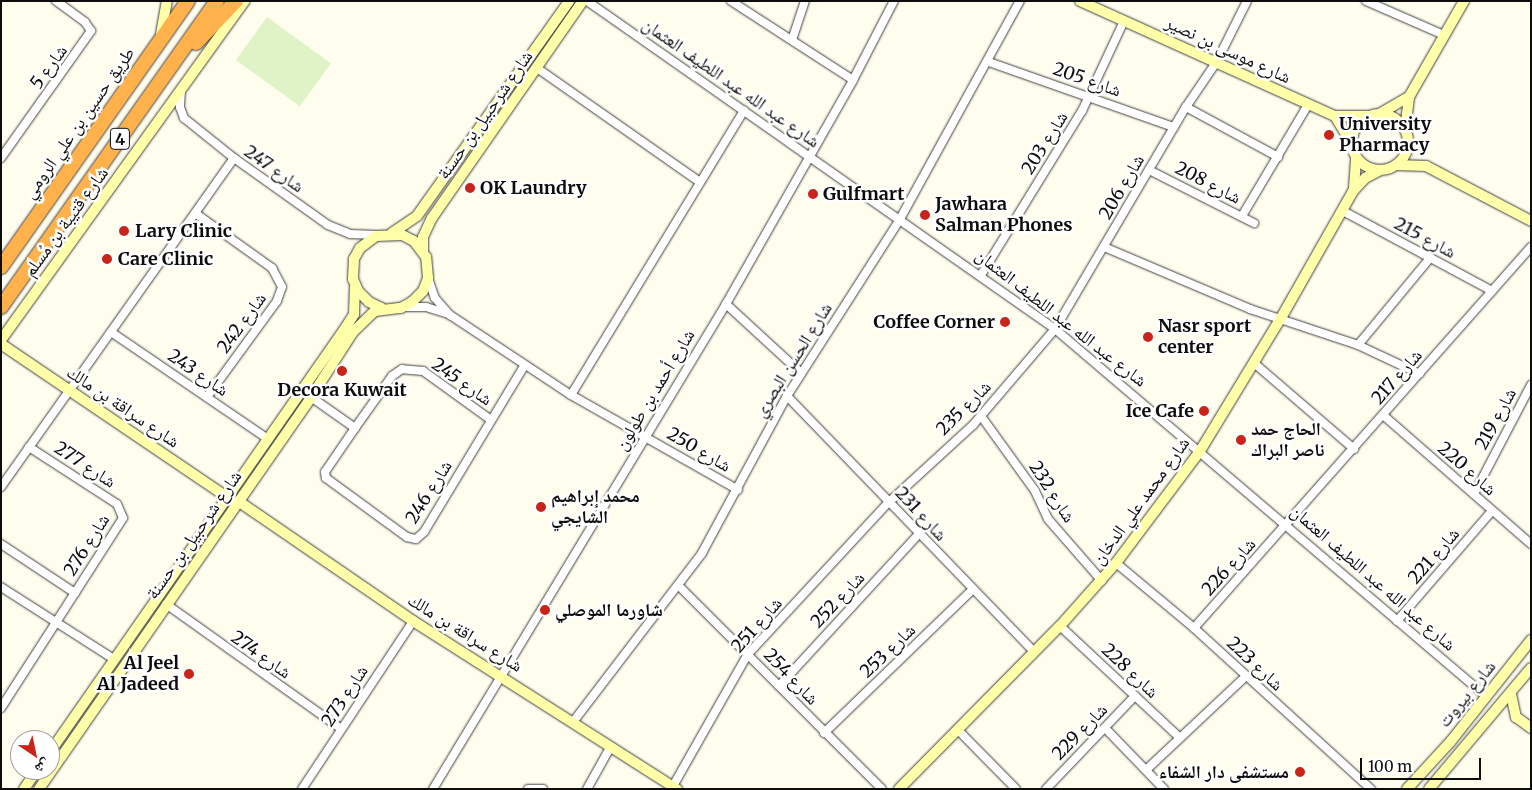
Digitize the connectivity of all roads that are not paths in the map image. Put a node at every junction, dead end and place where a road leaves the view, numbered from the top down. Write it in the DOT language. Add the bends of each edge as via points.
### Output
graph roads {
  1 [pos="56,1"];
  2 [pos="167,1"];
  3 [pos="188,1"];
  4 [pos="217,1"];
  5 [pos="236,1"];
  6 [pos="245,1"];
  7 [pos="583,1"];
  8 [pos="587,1"];
  9 [pos="731,1"];
  10 [pos="805,1"];
  11 [pos="894,1"];
  12 [pos="1020,1"];
  13 [pos="1080,1"];
  14 [pos="1247,1"];
  15 [pos="1366,1"];
  16 [pos="1464,1"];
  17 [pos="567,3"];
  18 [pos="1124,21"];
  19 [pos="1444,35"];
  20 [pos="792,40"];
  21 [pos="154,49"];
  22 [pos="1217,61"];
  23 [pos="989,62"];
  24 [pos="537,68"];
  25 [pos="166,74"];
  26 [pos="853,80"];
  27 [pos="182,89"];
  28 [pos="1090,97"];
  29 [pos="1409,97"];
  30 [pos="1308,105"];
  31 [pos="1186,107"];
  32 [pos="744,110"];
  33 [pos="1374,115"];
  34 [pos="1335,116"];
  35 [pos="1174,127"];
  36 [pos="1407,136"];
  37 [pos="1354,153"];
  38 [pos="1278,157"];
  39 [pos="1,158"];
  40 [pos="234,158"];
  41 [pos="809,158"];
  42 [pos="1395,166"];
  43 [pos="1426,166"];
  44 [pos="1149,170"];
  45 [pos="1381,170"];
  46 [pos="700,182"];
  47 [pos="1353,191"];
  48 [pos="1343,211"];
  49 [pos="195,213"];
  50 [pos="1242,216"];
  51 [pos="900,219"];
  52 [pos="1531,221"];
  53 [pos="1254,223"];
  54 [pos="385,234"];
  55 [pos="1531,247"];
  56 [pos="1104,248"];
  57 [pos="423,251"];
  58 [pos="1430,258"];
  59 [pos="1,265"];
  60 [pos="981,275"];
  61 [pos="23,276"];
  62 [pos="428,278"];
  63 [pos="355,285"];
  64 [pos="1492,291"];
  65 [pos="726,304"];
  66 [pos="1,307"];
  67 [pos="382,308"];
  68 [pos="401,308"];
  69 [pos="1,311"];
  70 [pos="450,315"];
  71 [pos="1281,318"];
  72 [pos="1055,329"];
  73 [pos="111,332"];
  74 [pos="1,340"];
  75 [pos="1,344"];
  76 [pos="1358,345"];
  77 [pos="1254,362"];
  78 [pos="524,366"];
  79 [pos="801,373"];
  80 [pos="1420,374"];
  81 [pos="1531,385"];
  82 [pos="68,390"];
  83 [pos="572,395"];
  84 [pos="787,396"];
  85 [pos="207,397"];
  86 [pos="311,397"];
  87 [pos="981,416"];
  88 [pos="1383,416"];
  89 [pos="491,420"];
  90 [pos="355,428"];
  91 [pos="645,436"];
  92 [pos="268,439"];
  93 [pos="29,447"];
  94 [pos="1354,449"];
  95 [pos="1200,451"];
  96 [pos="326,478"];
  97 [pos="1,487"];
  98 [pos="738,490"];
  99 [pos="1474,494"];
  100 [pos="232,499"];
  101 [pos="889,502"];
  102 [pos="1492,511"];
  103 [pos="122,512"];
  104 [pos="1286,526"];
  105 [pos="919,534"];
  106 [pos="1,544"];
  107 [pos="1531,544"];
  108 [pos="1116,563"];
  109 [pos="1102,581"];
  110 [pos="678,585"];
  111 [pos="1,587"];
  112 [pos="972,590"];
  113 [pos="75,593"];
  114 [pos="166,604"];
  115 [pos="57,621"];
  116 [pos="413,621"];
  117 [pos="1397,621"];
  118 [pos="1060,626"];
  119 [pos="1194,628"];
  120 [pos="1531,640"];
  121 [pos="1034,652"];
  122 [pos="748,654"];
  123 [pos="115,660"];
  124 [pos="1531,668"];
  125 [pos="500,674"];
  126 [pos="1245,677"];
  127 [pos="779,686"];
  128 [pos="1511,694"];
  129 [pos="1135,696"];
  130 [pos="1487,697"];
  131 [pos="1,708"];
  132 [pos="573,722"];
  133 [pos="1105,728"];
  134 [pos="1531,728"];
  135 [pos="341,729"];
  136 [pos="957,729"];
  137 [pos="824,733"];
  138 [pos="60,738"];
  139 [pos="1180,738"];
  140 [pos="611,746"];
  141 [pos="1444,749"];
  142 [pos="1456,757"];
  143 [pos="1428,766"];
  144 [pos="1146,770"];
  145 [pos="1440,777"];
  146 [pos="529,788"];
  147 [pos="675,788"];
  148 [pos="39,789"];
  149 [pos="302,789"];
  150 [pos="433,789"];
  151 [pos="543,789"];
  152 [pos="587,789"];
  153 [pos="882,789"];
  154 [pos="899,789"];
  155 [pos="1016,789"];
  156 [pos="1046,789"];
  157 [pos="1164,789"];
  158 [pos="1371,789"];
  159 [pos="1407,789"];
  160 [pos="1429,789"];
  1 -- 39 [label="street, شارع 5" via="85,22 91,31"];
  2 -- 21 [label="street" via="166,18"];
  3 -- 21 [label="highway, طريق حسين بن علي الرومي / 4"];
  4 -- 25 [label="highway, 4"];
  5 -- 25 [label="highway"];
  6 -- 27 [label="street, شارع قتيبة بن مُسلم"];
  7 -- 24 [label="street, شارع شرحبيل بن حسنة"];
  8 -- 32 [label="street, شارع عبد الله عبد اللطيف العثمان"];
  9 -- 20 [label="street"];
  10 -- 20 [label="street"];
  11 -- 26 [label="street, شارع أحمد بن طولون"];
  12 -- 23 [label="street, شارع الحسن البصري"];
  13 -- 18 [label="street, شارع موسى بن نصير"];
  14 -- 22 [label="street, شارع 206"];
  15 -- 19 [label="street"];
  16 -- 19 [label="street"];
  17 -- 54 [label="street, شارع شرحبيل بن حسنة" via="417,216 406,226"];
  18 -- 22 [label="street, شارع موسى بن نصير"];
  18 -- 28 [label="street, شارع 203"];
  19 -- 29 [label="street"];
  20 -- 26 [label="street"];
  21 -- 59 [label="highway, طريق حسين بن علي الرومي / 4"];
  22 -- 30 [label="street, شارع موسى بن نصير"];
  22 -- 31 [label="street, شارع 206"];
  23 -- 28 [label="street, شارع 205"];
  23 -- 51 [label="street, شارع الحسن البصري"];
  24 -- 46 [label="street"];
  24 -- 57 [label="street, شارع شرحبيل بن حسنة" via="432,218 423,237"];
  25 -- 61 [label="highway, 4"];
  26 -- 41 [label="street, شارع أحمد بن طولون"];
  27 -- 40 [label="street, شارع 247" via="180,107 184,118"];
  27 -- 74 [label="street, شارع قتيبة بن مُسلم"];
  28 -- 35 [label="street, شارع 205"];
  28 -- 60 [label="street, شارع 203"];
  29 -- 33 [label="street"];
  29 -- 36 [label="street"];
  30 -- 34 [label="street, شارع موسى بن نصير"];
  30 -- 38 [label="street"];
  31 -- 35 [label="street, شارع 206"];
  31 -- 38 [label="street"];
  32 -- 41 [label="street, شارع عبد الله عبد اللطيف العثمان"];
  32 -- 46 [label="street"];
  33 -- 34 [label="street, شارع موسى بن نصير"];
  33 -- 36 [label="street" via="1394,118"];
  33 -- 37 [label="street" via="1357,126"];
  34 -- 37 [label="street"];
  35 -- 44 [label="street, شارع 206"];
  36 -- 42 [label="street" via="1407,150"];
  36 -- 43 [label="street"];
  37 -- 45 [label="street" via="1369,168"];
  37 -- 47 [label="street, شارع محمد علي الدخان"];
  38 -- 50 [label="street"];
  40 -- 49 [label="street"];
  40 -- 54 [label="street, شارع 247" via="328,225 350,234"];
  41 -- 51 [label="street, شارع عبد الله عبد اللطيف العثمان"];
  41 -- 65 [label="street, شارع أحمد بن طولون"];
  42 -- 43 [label="street"];
  42 -- 45 [label="street"];
  43 -- 52 [label="street"];
  44 -- 50 [label="street, شارع 208"];
  44 -- 56 [label="street, شارع 206"];
  45 -- 47 [label="street, شارع محمد علي الدخان" via="1365,178"];
  46 -- 83 [label="street"];
  47 -- 48 [label="street, شارع محمد علي الدخان"];
  48 -- 58 [label="street, شارع 215"];
  48 -- 71 [label="street, شارع محمد علي الدخان"];
  49 -- 73 [label="street"];
  49 -- 85 [label="street, شارع 242" via="272,268 282,288 277,301"];
  50 -- 53 [label="street, شارع 208"];
  51 -- 60 [label="street, شارع عبد الله عبد اللطيف العثمان"];
  51 -- 79 [label="street, شارع الحسن البصري"];
  54 -- 57 [label="street" via="408,238"];
  54 -- 63 [label="street" via="365,243 357,253 352,272"];
  55 -- 64 [label="street, شارع 217"];
  56 -- 71 [label="street" via="1250,309"];
  56 -- 72 [label="street, شارع 206"];
  57 -- 62 [label="street" via="428,264"];
  58 -- 64 [label="street, شارع 215"];
  58 -- 76 [label="street"];
  60 -- 72 [label="street, شارع عبد الله عبد اللطيف العثمان"];
  61 -- 66 [label="highway, 4"];
  61 -- 69 [label="highway"];
  62 -- 68 [label="street" via="418,296"];
  62 -- 70 [label="street" via="435,298"];
  63 -- 67 [label="street" via="363,297"];
  63 -- 92 [label="street, شارع شرحبيل بن حسنة" via="354,314"];
  64 -- 80 [label="street, شارع 217"];
  65 -- 79 [label="street"];
  65 -- 91 [label="street, شارع أحمد بن طولون"];
  67 -- 68 [label="street"];
  67 -- 86 [label="street, شارع شرحبيل بن حسنة" via="365,318 353,332"];
  68 -- 70 [label="street" via="426,307"];
  70 -- 78 [label="street"];
  71 -- 76 [label="street"];
  71 -- 77 [label="street, شارع محمد علي الدخان"];
  72 -- 87 [label="street, شارع 235"];
  72 -- 95 [label="street, شارع عبد الله عبد اللطيف العثمان"];
  73 -- 82 [label="street"];
  73 -- 85 [label="street, شارع 243"];
  75 -- 82 [label="street, شارع سراقة بن مالك"];
  76 -- 80 [label="street"];
  77 -- 94 [label="street"];
  77 -- 95 [label="street, شارع محمد علي الدخان"];
  78 -- 83 [label="street"];
  78 -- 89 [label="street, شارع 246"];
  79 -- 84 [label="street, شارع الحسن البصري"];
  80 -- 88 [label="street, شارع 217"];
  81 -- 99 [label="street, شارع 219"];
  82 -- 93 [label="street"];
  82 -- 100 [label="street, شارع سراقة بن مالك"];
  83 -- 91 [label="street"];
  84 -- 98 [label="street, شارع الحسن البصري"];
  84 -- 101 [label="street, شارع 231"];
  85 -- 92 [label="street, شارع 243"];
  86 -- 90 [label="street"];
  86 -- 100 [label="street, شارع شرحبيل بن حسنة"];
  87 -- 101 [label="street, شارع 235"];
  87 -- 109 [label="street, شارع 232" via="1035,491 1048,519"];
  88 -- 94 [label="street, شارع 217"];
  88 -- 99 [label="street, شارع 220"];
  89 -- 90 [label="street, شارع 245" via="422,371 407,368 392,376"];
  89 -- 96 [label="street, شارع 246" via="424,532 416,539 407,537"];
  90 -- 96 [label="street, شارع 245" via="325,472"];
  91 -- 98 [label="street, شارع 250"];
  91 -- 125 [label="street, شارع أحمد بن طولون"];
  92 -- 100 [label="street, شارع شرحبيل بن حسنة"];
  93 -- 97 [label="street"];
  93 -- 103 [label="street, شارع 277" via="117,504"];
  94 -- 104 [label="street, شارع 217"];
  95 -- 104 [label="street, شارع عبد الله عبد اللطيف العثمان"];
  95 -- 108 [label="street, شارع محمد علي الدخان"];
  98 -- 110 [label="street, شارع الحسن البصري" via="702,553"];
  99 -- 102 [label="street, شارع 220"];
  100 -- 114 [label="street, شارع شرحبيل بن حسنة"];
  100 -- 116 [label="street, شارع سراقة بن مالك"];
  100 -- 123 [label="street, شارع شرحبيل بن حسنة"];
  101 -- 105 [label="street, شارع 231"];
  101 -- 122 [label="street, شارع 251"];
  102 -- 107 [label="street, شارع 220"];
  102 -- 117 [label="street, شارع 221"];
  103 -- 113 [label="street, شارع 276" via="120,524"];
  104 -- 117 [label="street, شارع عبد الله عبد اللطيف العثمان"];
  104 -- 119 [label="street, شارع 226"];
  105 -- 112 [label="street, شارع 231"];
  105 -- 127 [label="street, شارع 252"];
  106 -- 113 [label="street, شارع 276"];
  108 -- 109 [label="street, شارع محمد علي الدخان"];
  108 -- 119 [label="street, شارع 223"];
  109 -- 118 [label="street, شارع محمد علي الدخان"];
  110 -- 122 [label="street, شارع 254"];
  110 -- 132 [label="street, شارع الحسن البصري"];
  111 -- 115 [label="street"];
  112 -- 121 [label="street, شارع 231"];
  112 -- 137 [label="street, شارع 253"];
  113 -- 115 [label="street, شارع 276"];
  114 -- 135 [label="street, شارع 274"];
  114 -- 148 [label="street, شارع شرحبيل بن حسنة"];
  115 -- 123 [label="street"];
  115 -- 131 [label="street, شارع 276"];
  116 -- 125 [label="street, شارع سراقة بن مالك"];
  116 -- 135 [label="street, شارع 273"];
  117 -- 130 [label="street, شارع عبد الله عبد اللطيف العثمان"];
  118 -- 121 [label="street, شارع محمد علي الدخان"];
  118 -- 129 [label="street, شارع 228"];
  119 -- 126 [label="street, شارع 223"];
  120 -- 130 [label="street, شارع بيروت"];
  121 -- 136 [label="street, شارع محمد علي الدخان"];
  122 -- 127 [label="street, شارع 254"];
  122 -- 147 [label="street, شارع 251"];
  123 -- 138 [label="street, شارع شرحبيل بن حسنة"];
  124 -- 128 [label="street, شارع بيروت"];
  125 -- 132 [label="street, شارع سراقة بن مالك"];
  125 -- 150 [label="street, شارع أحمد بن طولون"];
  126 -- 139 [label="street"];
  126 -- 158 [label="street, شارع 223"];
  127 -- 137 [label="street, شارع 254"];
  128 -- 134 [label="street" via="1516,717"];
  128 -- 142 [label="street, شارع بيروت"];
  129 -- 133 [label="street, شارع 229"];
  129 -- 139 [label="street, شارع 228"];
  130 -- 141 [label="street, شارع بيروت"];
  132 -- 140 [label="street, شارع سراقة بن مالك"];
  133 -- 144 [label="street"];
  133 -- 156 [label="street, شارع 229"];
  135 -- 149 [label="street, شارع 273"];
  136 -- 154 [label="street, شارع محمد علي الدخان"];
  136 -- 155 [label="street"];
  137 -- 153 [label="street, شارع 254"];
  139 -- 144 [label="street"];
  140 -- 147 [label="street, شارع سراقة بن مالك"];
  140 -- 152 [label="street"];
  141 -- 142 [label="street" via="1447,758"];
  141 -- 143 [label="street, شارع بيروت"];
  142 -- 145 [label="street, شارع بيروت"];
  143 -- 145 [label="street" via="1437,768"];
  143 -- 159 [label="street, شارع بيروت"];
  144 -- 157 [label="street"];
  145 -- 160 [label="street, شارع بيروت"];
  146 -- 151 [label="street"];
}
